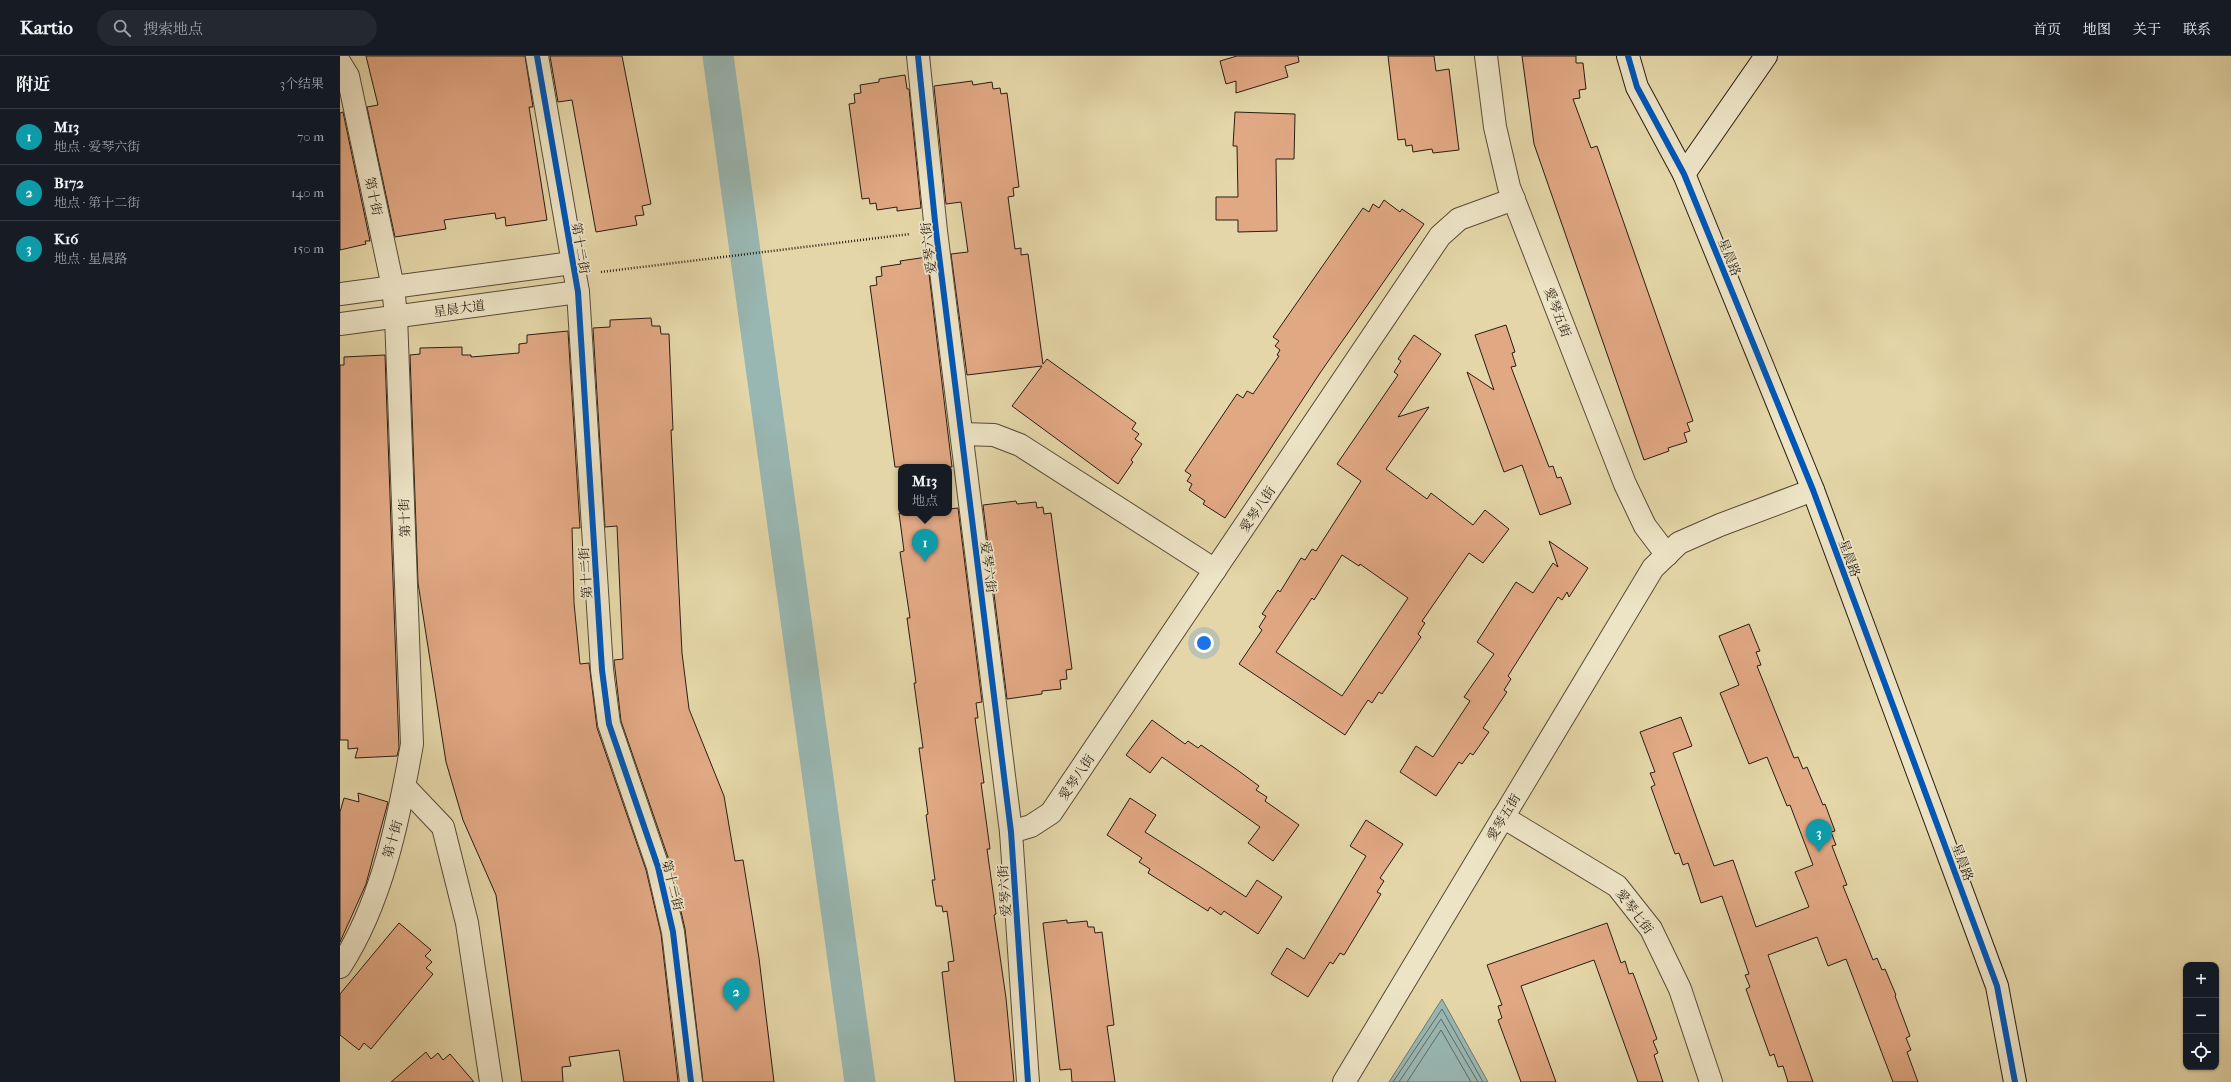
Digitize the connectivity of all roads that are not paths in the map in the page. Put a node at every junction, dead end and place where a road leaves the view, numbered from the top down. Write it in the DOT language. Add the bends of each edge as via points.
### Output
graph roads {
  1 [pos="537,56"];
  2 [pos="918,56"];
  3 [pos="1486,56"];
  4 [pos="1628,56"];
  5 [pos="1766,56"];
  6 [pos="340,63"];
  7 [pos="1684,174"];
  8 [pos="1514,199"];
  9 [pos="575,277"];
  10 [pos="393,287"];
  11 [pos="340,294"];
  12 [pos="396,316"];
  13 [pos="340,324"];
  14 [pos="962,434"];
  15 [pos="1813,490"];
  16 [pos="1667,555"];
  17 [pos="1215,570"];
  18 [pos="405,787"];
  19 [pos="1503,817"];
  20 [pos="1011,832"];
  21 [pos="340,967"];
  22 [pos="491,1082"];
  23 [pos="691,1082"];
  24 [pos="1028,1082"];
  25 [pos="1344,1082"];
  26 [pos="1711,1082"];
  27 [pos="2015,1082"];
  1 -- 9 [label="street, 第十二街"];
  2 -- 14 [label="street, 爱琴六街" via="936,231"];
  3 -- 8 [label="street, 愛琴五街" via="1495,127"];
  4 -- 7 [label="street, 星晨路" via="1637,87"];
  5 -- 7 [label="street"];
  6 -- 10 [label="street, 第十街" via="348,76"];
  7 -- 15 [label="street, 星晨路"];
  8 -- 16 [label="street, 愛琴五街" via="1625,484 1645,526"];
  8 -- 17 [label="street, 愛琴八街" via="1459,219 1440,236"];
  9 -- 10 [label="street"];
  9 -- 12 [label="street, 星晨大道"];
  9 -- 23 [label="street, 第十二街" via="602,670 609,724 660,874 673,932"];
  10 -- 11 [label="street"];
  10 -- 12 [label="street, 第十街"];
  12 -- 13 [label="street, 星晨大道"];
  12 -- 18 [label="street, 第十街" via="412,744"];
  14 -- 17 [label="street" via="994,435 1020,444"];
  14 -- 20 [label="street, 爱琴六街"];
  15 -- 16 [label="street, 愛琴五街" via="1692,537 1679,543"];
  15 -- 27 [label="street, 星晨路" via="1997,986"];
  16 -- 19 [label="street, 愛琴五街" via="1653,568"];
  17 -- 20 [label="street, 愛琴八街" via="1052,813 1031,826"];
  18 -- 21 [label="street, 第十街" via="382,875 355,945"];
  18 -- 22 [label="street" via="443,826 467,923"];
  19 -- 25 [label="street, 愛琴五街"];
  19 -- 26 [label="street, 愛琴七街" via="1617,886 1651,929 1680,989"];
  20 -- 24 [label="street, 爱琴六街"];
}
